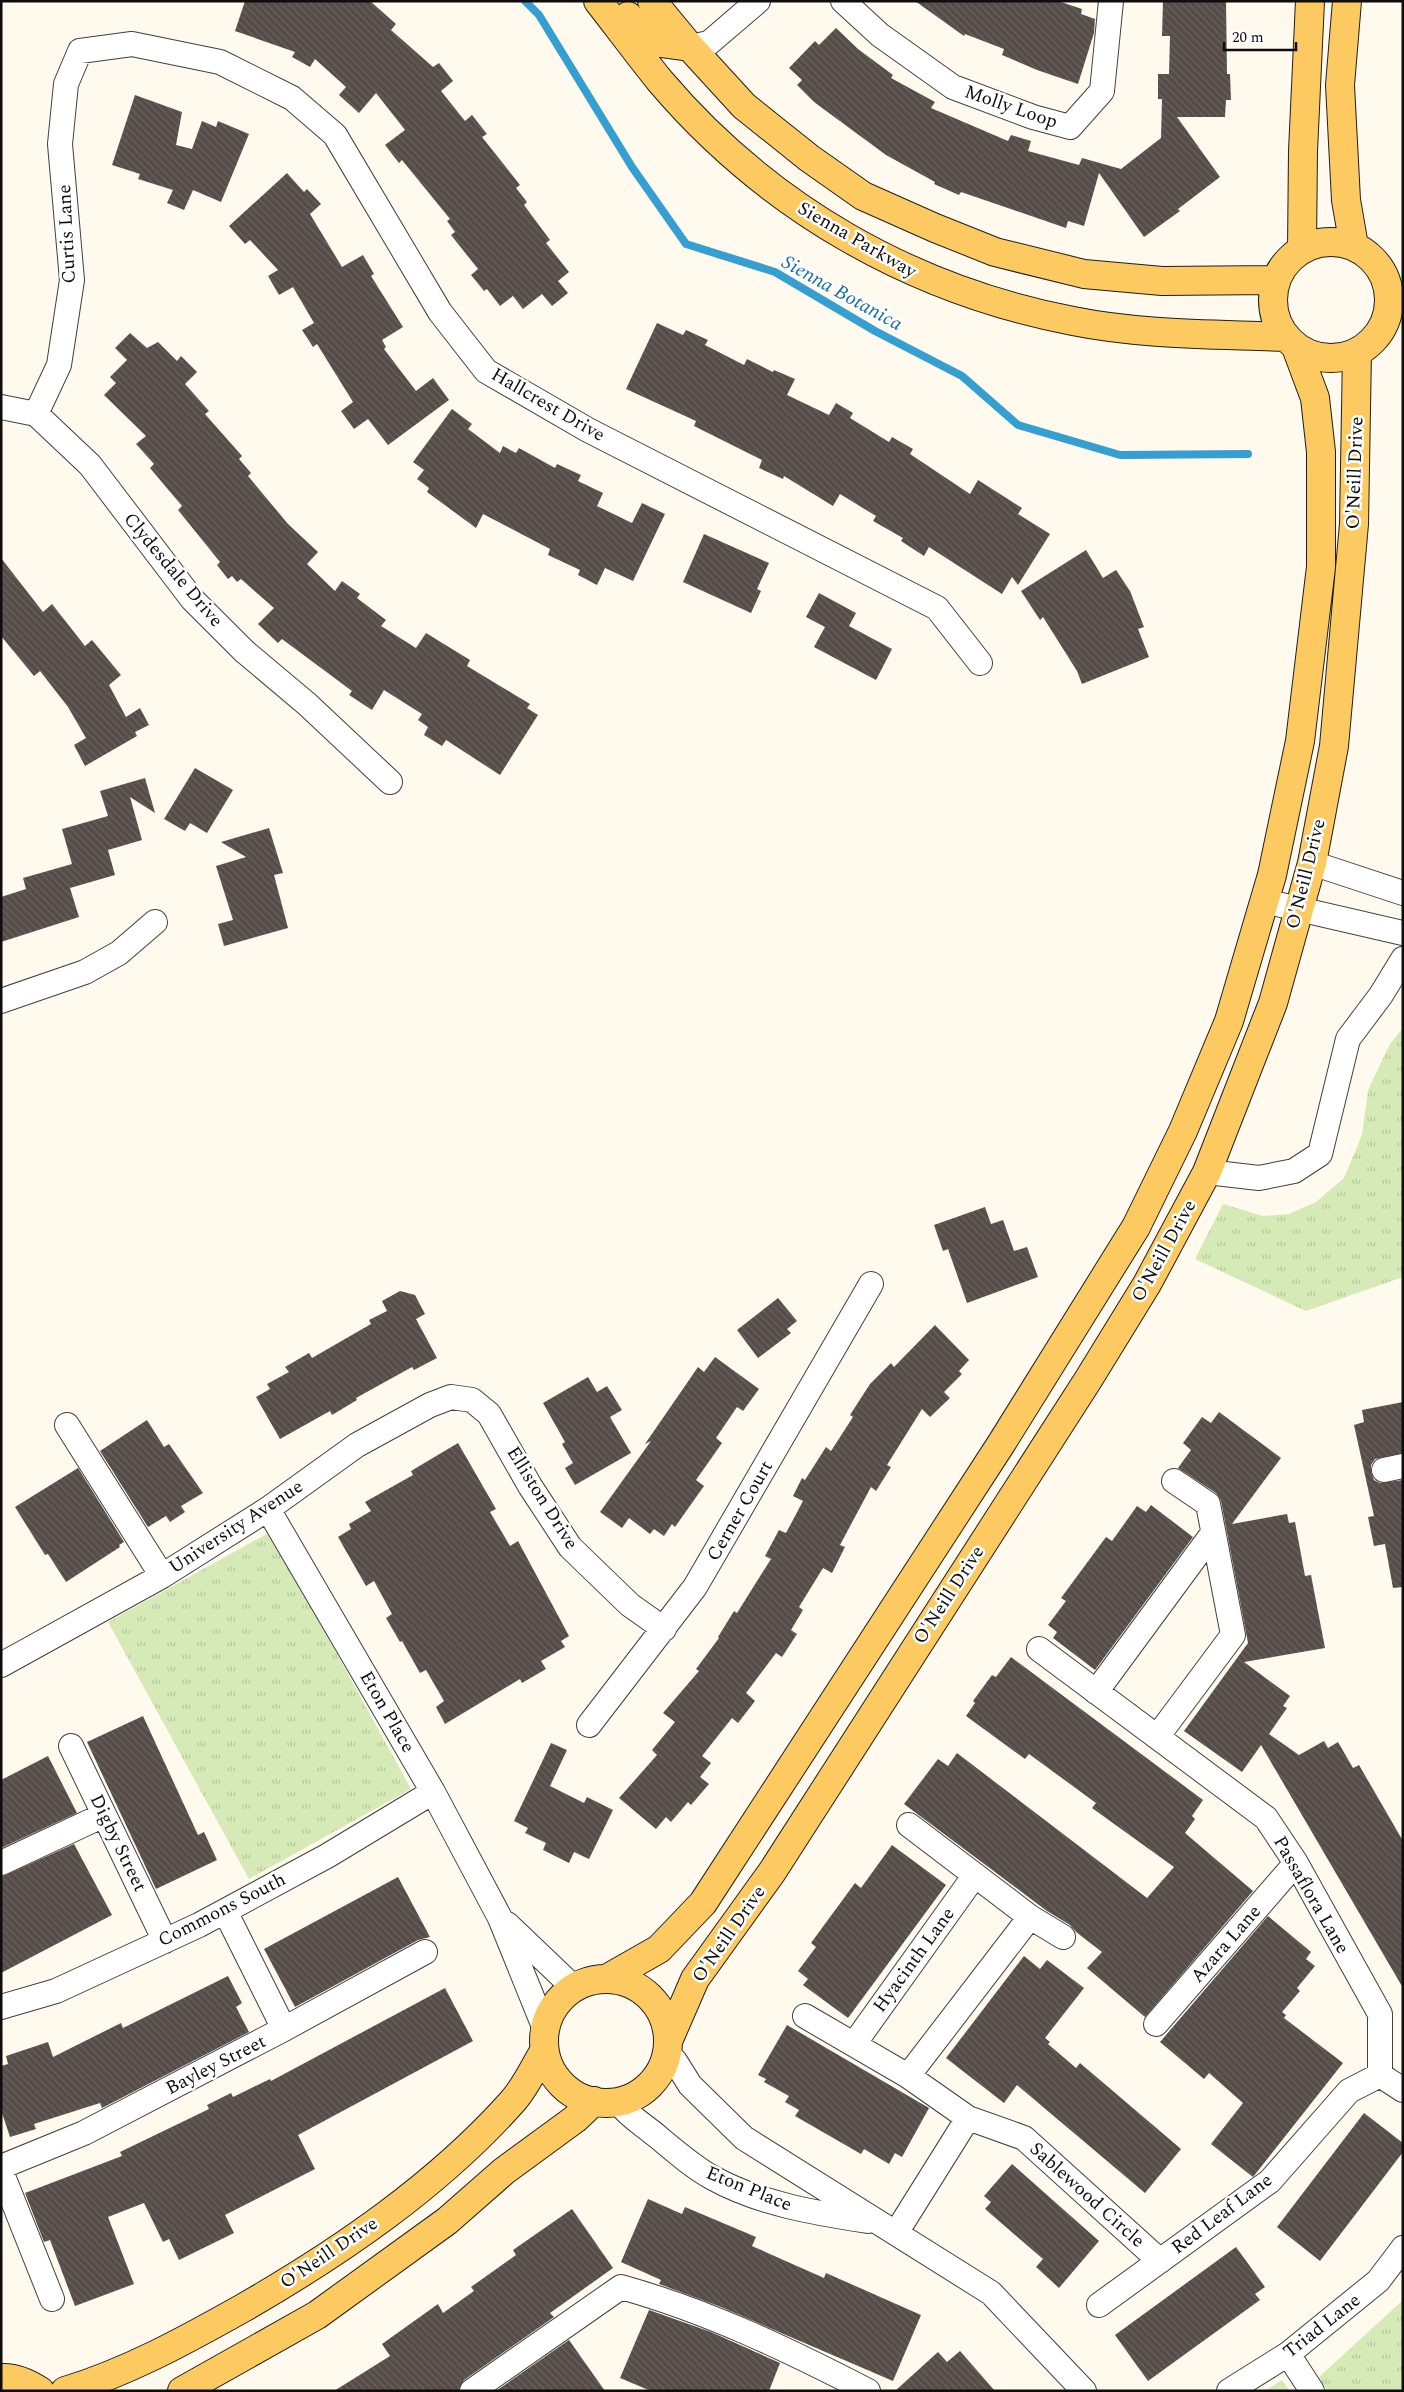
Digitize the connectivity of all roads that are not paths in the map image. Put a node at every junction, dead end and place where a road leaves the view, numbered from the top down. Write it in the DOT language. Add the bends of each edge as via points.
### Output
graph roads {
  1 [pos="598,1"];
  2 [pos="616,1"];
  3 [pos="652,1"];
  4 [pos="758,1"];
  5 [pos="843,1"];
  6 [pos="1111,1"];
  7 [pos="1310,1"];
  8 [pos="1347,1"];
  9 [pos="690,47"];
  10 [pos="80,51"];
  11 [pos="1354,246"];
  12 [pos="1302,248"];
  13 [pos="1392,272"];
  14 [pos="1275,280"];
  15 [pos="1391,329"];
  16 [pos="1291,342"];
  17 [pos="1357,352"];
  18 [pos="1,407"];
  19 [pos="36,414"];
  20 [pos="980,663"];
  21 [pos="390,782"];
  22 [pos="1312,864"];
  23 [pos="1403,893"];
  24 [pos="1264,901"];
  25 [pos="1298,908"];
  26 [pos="154,922"];
  27 [pos="1403,933"];
  28 [pos="1403,959"];
  29 [pos="1,1000"];
  30 [pos="1207,1172"];
  31 [pos="871,1284"];
  32 [pos="472,1400"];
  33 [pos="67,1425"];
  34 [pos="1174,1482"];
  35 [pos="268,1509"];
  36 [pos="1213,1533"];
  37 [pos="162,1576"];
  38 [pos="664,1629"];
  39 [pos="1039,1649"];
  40 [pos="1,1665"];
  41 [pos="1096,1692"];
  42 [pos="589,1724"];
  43 [pos="1157,1738"];
  44 [pos="71,1746"];
  45 [pos="433,1792"];
  46 [pos="104,1815"];
  47 [pos="909,1825"];
  48 [pos="1,1863"];
  49 [pos="1296,1863"];
  50 [pos="975,1875"];
  51 [pos="225,1911"];
  52 [pos="1030,1917"];
  53 [pos="500,1918"];
  54 [pos="1063,1937"];
  55 [pos="165,1941"];
  56 [pos="425,1952"];
  57 [pos="608,1978"];
  58 [pos="573,1987"];
  59 [pos="1,2007"];
  60 [pos="804,2016"];
  61 [pos="1156,2024"];
  62 [pos="284,2029"];
  63 [pos="545,2040"];
  64 [pos="854,2044"];
  65 [pos="669,2046"];
  66 [pos="908,2076"];
  67 [pos="1380,2076"];
  68 [pos="1403,2090"];
  69 [pos="606,2102"];
  70 [pos="968,2118"];
  71 [pos="1,2166"];
  72 [pos="1,2171"];
  73 [pos="874,2222"];
  74 [pos="896,2233"];
  75 [pos="1403,2248"];
  76 [pos="1160,2261"];
  77 [pos="52,2299"];
  78 [pos="1099,2304"];
  79 [pos="1288,2354"];
  80 [pos="1,2378"];
  81 [pos="40,2391"];
  82 [pos="65,2391"];
  83 [pos="182,2391"];
  84 [pos="472,2391"];
  85 [pos="868,2391"];
  86 [pos="1084,2391"];
  87 [pos="1229,2391"];
  88 [pos="1312,2391"];
  1 -- 16 [label="main road, Sienna Parkway" via="661,82 723,145 791,202 890,262 965,294 1074,322"];
  2 -- 9 [label="main road" via="653,42"];
  3 -- 9 [label="main road"];
  4 -- 9 [label="street" via="709,43"];
  5 -- 6 [label="street, Molly Loop" via="880,35 953,87 1033,117 1070,126 1102,91"];
  7 -- 12 [label="main road"];
  8 -- 11 [label="main road" via="1340,85 1346,200"];
  9 -- 14 [label="main road" via="744,106 863,196 995,252 1084,274 1162,281"];
  10 -- 19 [label="street, Curtis Lane" via="66,84 60,144 72,280 59,365"];
  10 -- 20 [label="street, Hallcrest Drive" via="132,44 220,62 292,98 334,135 440,312 486,371 588,430 937,608"];
  11 -- 12 [label="main road" via="1319,242"];
  11 -- 13 [label="main road"];
  12 -- 14 [label="main road" via="1291,257"];
  13 -- 15 [label="main road" via="1387,285 1386,317"];
  14 -- 16 [label="main road, O'Neill Drive" via="1272,300 1276,320"];
  15 -- 17 [label="main road"];
  16 -- 17 [label="main road" via="1310,355 1326,358 1341,358"];
  16 -- 24 [label="main road, O'Neill Drive" via="1316,398 1322,452 1321,567 1300,741"];
  17 -- 22 [label="main road, O'Neill Drive" via="1354,524 1334,746"];
  18 -- 19 [label="street"];
  19 -- 21 [label="street, Clydesdale Drive" via="90,465 192,599 244,651 307,704"];
  22 -- 23 [label="street"];
  22 -- 25 [label="main road, O'Neill Drive"];
  24 -- 25 [label="street"];
  24 -- 57 [label="main road, O'Neill Drive" via="1228,1021 1182,1132 1136,1226 1001,1444 702,1903 659,1949"];
  25 -- 27 [label="street"];
  25 -- 30 [label="main road, O'Neill Drive" via="1273,1003"];
  26 -- 29 [label="street" via="119,953 85,972"];
  28 -- 30 [label="street" via="1348,1039 1320,1154 1294,1171 1259,1178"];
  30 -- 65 [label="main road, O'Neill Drive" via="1147,1284 1088,1380 772,1872 695,1979"];
  31 -- 38 [label="street, Cerner Court" via="695,1587"];
  32 -- 35 [label="street, University Avenue" via="451,1398 430,1405 357,1445"];
  32 -- 38 [label="street, Elliston Drive" via="489,1414 570,1547 630,1605"];
  33 -- 37 [label="street"];
  34 -- 36 [label="street" via="1208,1504"];
  35 -- 37 [label="street, University Avenue"];
  35 -- 45 [label="street, Eton Place"];
  36 -- 41 [label="street"];
  36 -- 43 [label="street" via="1233,1635"];
  37 -- 40 [label="street, University Avenue"];
  38 -- 42 [label="street, Cerner Court"];
  39 -- 41 [label="street, Passaflora Lane"];
  41 -- 43 [label="street, Passaflora Lane"];
  43 -- 49 [label="street, Passaflora Lane" via="1266,1818"];
  44 -- 46 [label="street, Digby Street"];
  45 -- 51 [label="street, Commons South" via="327,1856"];
  45 -- 53 [label="street, Eton Place"];
  46 -- 48 [label="street"];
  46 -- 55 [label="street, Digby Street"];
  47 -- 50 [label="street"];
  49 -- 61 [label="street, Azara Lane"];
  49 -- 67 [label="street, Passaflora Lane" via="1380,2014"];
  50 -- 52 [label="street"];
  50 -- 64 [label="street, Hyacinth Lane"];
  51 -- 55 [label="street, Commons South"];
  51 -- 62 [label="street"];
  52 -- 54 [label="street"];
  52 -- 66 [label="street"];
  53 -- 58 [label="street, Eton Place"];
  53 -- 63 [label="street, Eton Place"];
  55 -- 59 [label="street, Commons South" via="56,1991"];
  56 -- 62 [label="street, Bayley Street"];
  57 -- 58 [label="main road, O'Neill Drive" via="593,1979"];
  57 -- 65 [label="main road, O'Neill Drive" via="629,1982 646,1992 663,2012"];
  58 -- 63 [label="main road, O'Neill Drive" via="560,1999 548,2018"];
  60 -- 64 [label="street, Sablewood Circle"];
  62 -- 71 [label="street, Bayley Street" via="84,2133"];
  63 -- 69 [label="main road" via="551,2070 562,2085 571,2093"];
  63 -- 82 [label="main road, O'Neill Drive" via="514,2101 454,2160 387,2214 322,2260 194,2336 101,2380"];
  64 -- 66 [label="street, Sablewood Circle"];
  65 -- 69 [label="main road, O'Neill Drive" via="660,2074 651,2085 637,2096"];
  65 -- 73 [label="street, Eton Place" via="690,2085 744,2138"];
  66 -- 70 [label="street, Sablewood Circle"];
  67 -- 68 [label="street"];
  67 -- 76 [label="street, Red Leaf Lane" via="1349,2091 1270,2181"];
  69 -- 73 [label="street, Eton Place" via="714,2179 809,2212"];
  69 -- 83 [label="main road, O'Neill Drive" via="575,2119 504,2171 447,2221 317,2315"];
  70 -- 74 [label="street"];
  70 -- 76 [label="street, Sablewood Circle" via="1024,2138"];
  72 -- 77 [label="street"];
  73 -- 74 [label="street, Eton Place"];
  74 -- 86 [label="street, Eton Place" via="991,2293"];
  75 -- 79 [label="street, Triad Lane" via="1378,2281"];
  76 -- 78 [label="street, Red Leaf Lane"];
  79 -- 87 [label="street, Triad Lane"];
  79 -- 88 [label="street"];
  80 -- 81 [label="main road" via="30,2384"];
  84 -- 85 [label="street" via="622,2287 672,2301 814,2363"];
}
